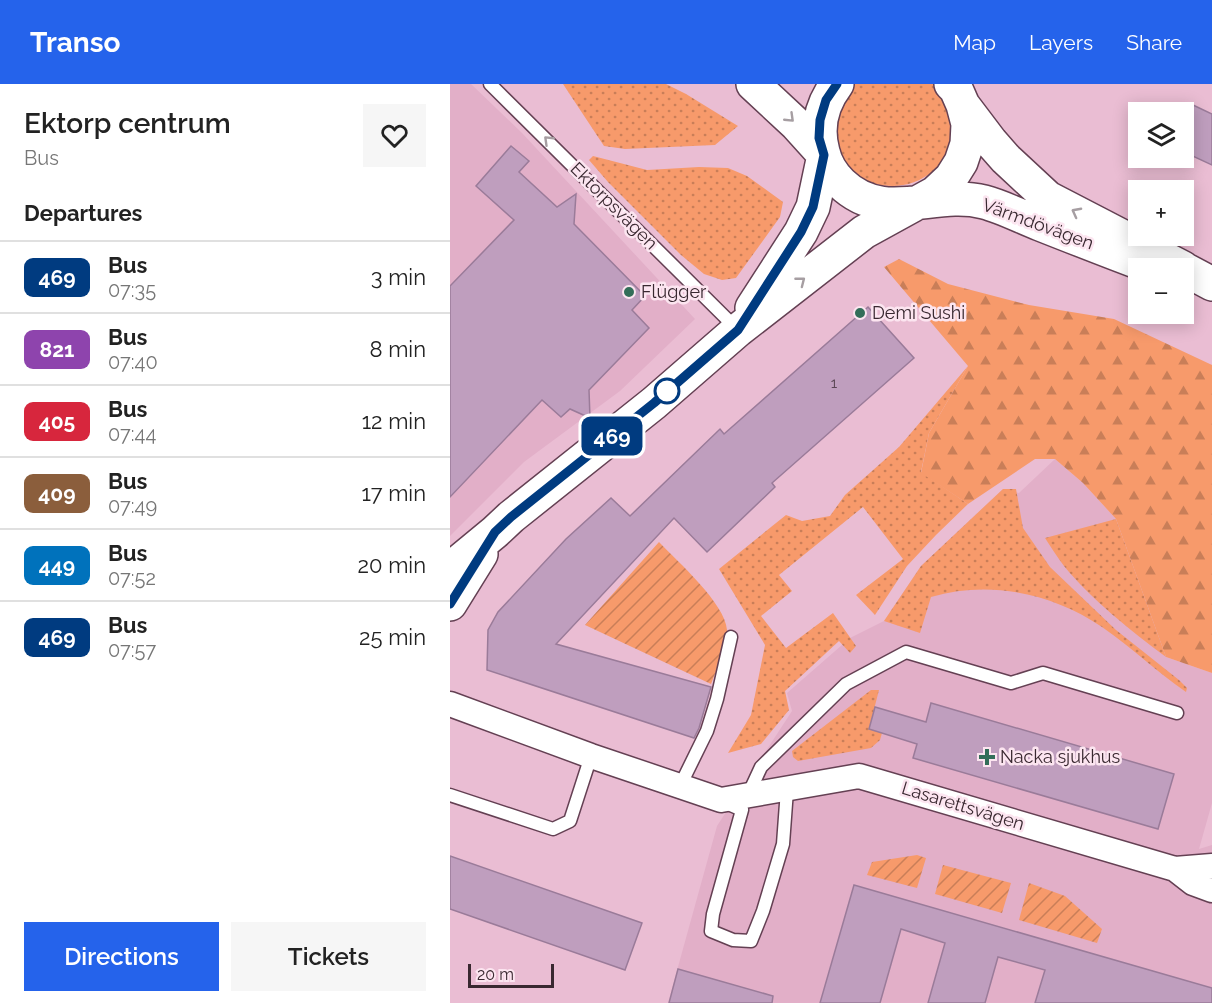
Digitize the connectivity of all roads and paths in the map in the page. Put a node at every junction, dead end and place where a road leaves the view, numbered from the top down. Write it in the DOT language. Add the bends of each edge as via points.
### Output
graph roads {
  1 [pos="490,84"];
  2 [pos="753,84"];
  3 [pos="837,84"];
  4 [pos="956,91"];
  5 [pos="824,155"];
  6 [pos="918,202"];
  7 [pos="1128,258"];
  8 [pos="1162,258"];
  9 [pos="1194,275"];
  10 [pos="1194,284"];
  11 [pos="1212,284"];
  12 [pos="1212,291"];
  13 [pos="738,330"];
  14 [pos="495,532"];
  15 [pos="450,569"];
  16 [pos="450,604"];
  17 [pos="731,637"];
  18 [pos="450,704"];
  19 [pos="1177,713"];
  20 [pos="591,756"];
  21 [pos="680,786"];
  22 [pos="787,790"];
  23 [pos="450,795"];
  24 [pos="748,795"];
  25 [pos="721,800"];
  26 [pos="1212,866"];
  27 [pos="1175,869"];
  28 [pos="1212,890"];
  13 -- 1 [label="lane, Ektorpsvägen, one-way"];
  2 -- 5 [label="main road, Värmdövägen, one-way"];
  3 -- 5 [label="main road, Värmdövägen" via="826,100 820,120 819,138"];
  4 -- 6 [label="main road, Värmdövägen" via="968,124 961,162 935,193"];
  8 -- 4 [label="main road, Värmdövägen, one-way" via="1048,198 1006,159"];
  5 -- 6 [label="main road, Värmdövägen" via="832,173 863,199 900,206"];
  5 -- 13 [label="main road" via="813,207 805,224"];
  6 -- 7 [label="main road, Värmdövägen" via="984,202"];
  13 -- 6 [label="main road, one-way" via="864,232"];
  9 -- 11 [label="main road, Värmdövägen"];
  10 -- 12 [label="main road"];
  13 -- 14 [label="main road"];
  14 -- 15 [label="main road"];
  14 -- 16 [label="main road"];
  17 -- 21 [label="lane" via="707,731"];
  18 -- 20 [label="street, Lasarettsvägen"];
  19 -- 24 [label="lane" via="1043,673 1011,683 906,652 846,684 761,767"];
  20 -- 21 [label="street, Lasarettsvägen"];
  20 -- 23 [label="lane" via="570,821 553,829"];
  21 -- 25 [label="street, Lasarettsvägen"];
  22 -- 24 [label="street, Lasarettsvägen"];
  22 -- 25 [label="lane" via="783,844 751,941 734,940 711,931 712,914 742,810"];
  22 -- 27 [label="street, Lasarettsvägen" via="859,776"];
  24 -- 25 [label="street, Lasarettsvägen"];
  26 -- 27 [label="street, Lasarettsvägen"];
  27 -- 28 [label="street, Lasarettsvägen" via="1193,883"];
}
